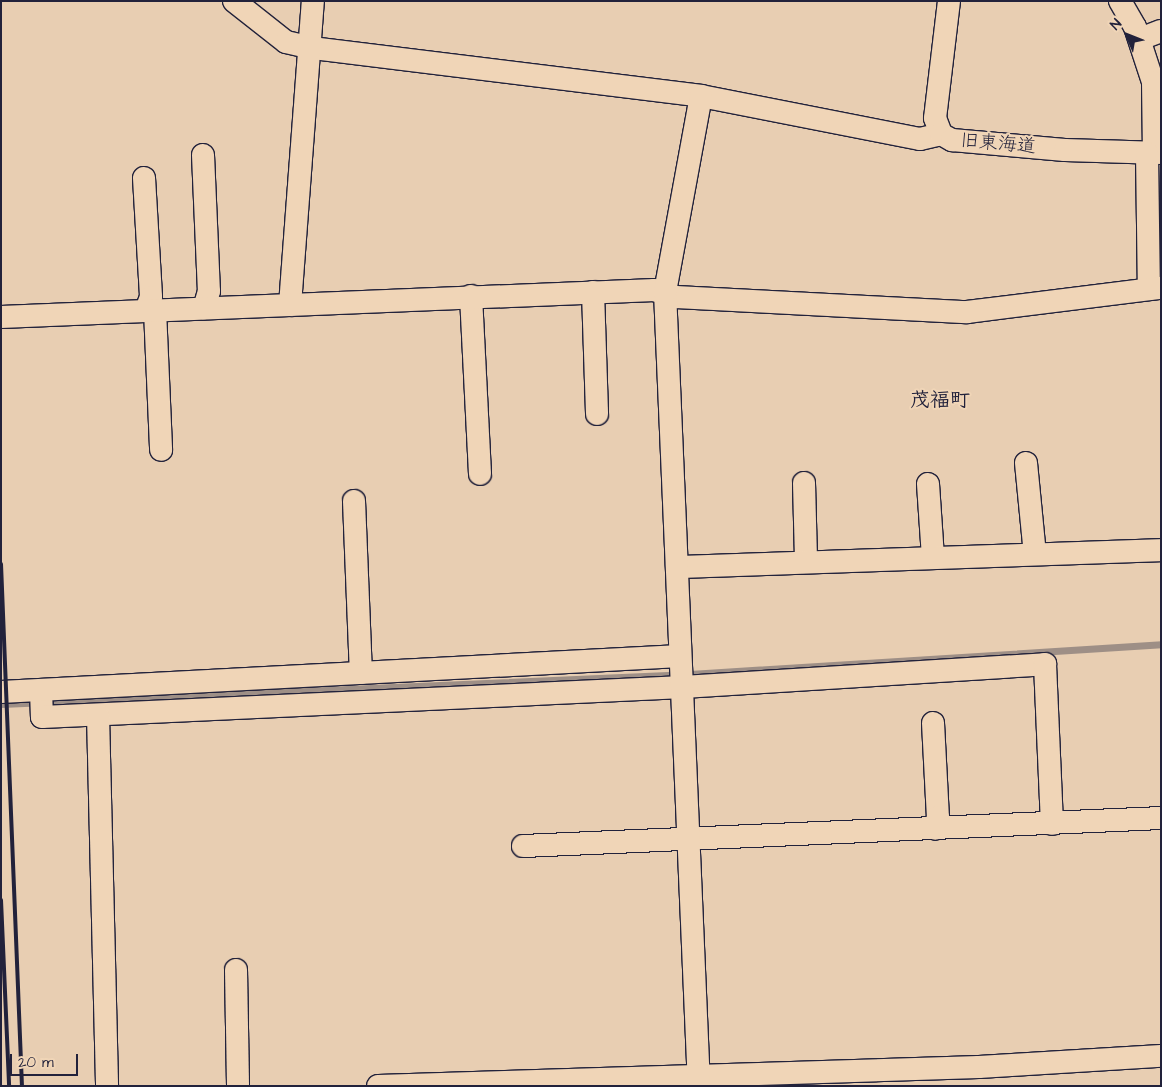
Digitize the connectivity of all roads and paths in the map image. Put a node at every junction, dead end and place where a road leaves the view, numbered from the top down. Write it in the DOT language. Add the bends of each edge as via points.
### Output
graph roads {
  1 [pos="234,1"];
  2 [pos="313,1"];
  3 [pos="949,1"];
  4 [pos="1124,7"];
  5 [pos="1161,31"];
  6 [pos="1140,39"];
  7 [pos="312,48"];
  8 [pos="701,96"];
  9 [pos="941,134"];
  10 [pos="1154,153"];
  11 [pos="203,155"];
  12 [pos="144,178"];
  13 [pos="1155,289"];
  14 [pos="593,292"];
  15 [pos="665,292"];
  16 [pos="471,296"];
  17 [pos="290,304"];
  18 [pos="204,308"];
  19 [pos="150,310"];
  20 [pos="1,317"];
  21 [pos="596,414"];
  22 [pos="161,450"];
  23 [pos="1026,463"];
  24 [pos="480,474"];
  25 [pos="804,483"];
  26 [pos="928,484"];
  27 [pos="354,501"];
  28 [pos="1161,550"];
  29 [pos="1036,554"];
  30 [pos="933,557"];
  31 [pos="806,562"];
  32 [pos="677,568"];
  33 [pos="682,672"];
  34 [pos="361,673"];
  35 [pos="1,692"];
  36 [pos="41,698"];
  37 [pos="98,715"];
  38 [pos="933,723"];
  39 [pos="1161,818"];
  40 [pos="1052,824"];
  41 [pos="935,829"];
  42 [pos="689,840"];
  43 [pos="524,846"];
  44 [pos="236,970"];
  45 [pos="1161,1056"];
  46 [pos="699,1080"];
  47 [pos="390,1085"];
  48 [pos="107,1086"];
  49 [pos="238,1086"];
  1 -- 7 [label="street" via="286,42"];
  2 -- 7 [label="street"];
  3 -- 9 [label="street, 旧東海道" via="935,118"];
  4 -- 6 [label="street"];
  5 -- 6 [label="street"];
  6 -- 10 [label="street" via="1153,82"];
  7 -- 8 [label="street"];
  7 -- 17 [label="street"];
  8 -- 9 [label="street" via="920,139"];
  8 -- 15 [label="street"];
  9 -- 10 [label="street, 旧東海道" via="952,140"];
  10 -- 13 [label="street"];
  11 -- 18 [label="street" via="209,291"];
  12 -- 19 [label="street"];
  13 -- 15 [label="street" via="967,312 676,296"];
  14 -- 15 [label="street"];
  14 -- 16 [label="street"];
  14 -- 21 [label="street"];
  15 -- 32 [label="street"];
  16 -- 17 [label="street"];
  16 -- 24 [label="street"];
  17 -- 18 [label="street"];
  18 -- 19 [label="street"];
  19 -- 20 [label="street"];
  19 -- 22 [label="street"];
  23 -- 29 [label="street"];
  25 -- 31 [label="street"];
  26 -- 30 [label="street"];
  27 -- 34 [label="street"];
  28 -- 29 [label="street"];
  29 -- 30 [label="street"];
  30 -- 31 [label="street"];
  31 -- 32 [label="street"];
  32 -- 33 [label="street"];
  33 -- 34 [label="street"];
  33 -- 37 [label="street"];
  33 -- 40 [label="street" via="1045,664"];
  33 -- 42 [label="street"];
  34 -- 36 [label="street"];
  35 -- 36 [label="street"];
  36 -- 37 [label="street" via="42,717"];
  37 -- 48 [label="street"];
  38 -- 41 [label="street" via="938,817"];
  39 -- 40 [label="street"];
  40 -- 41 [label="street"];
  41 -- 42 [label="street"];
  42 -- 43 [label="street"];
  42 -- 46 [label="street"];
  44 -- 49 [label="street"];
  45 -- 46 [label="street"];
  46 -- 47 [label="street"];
}
